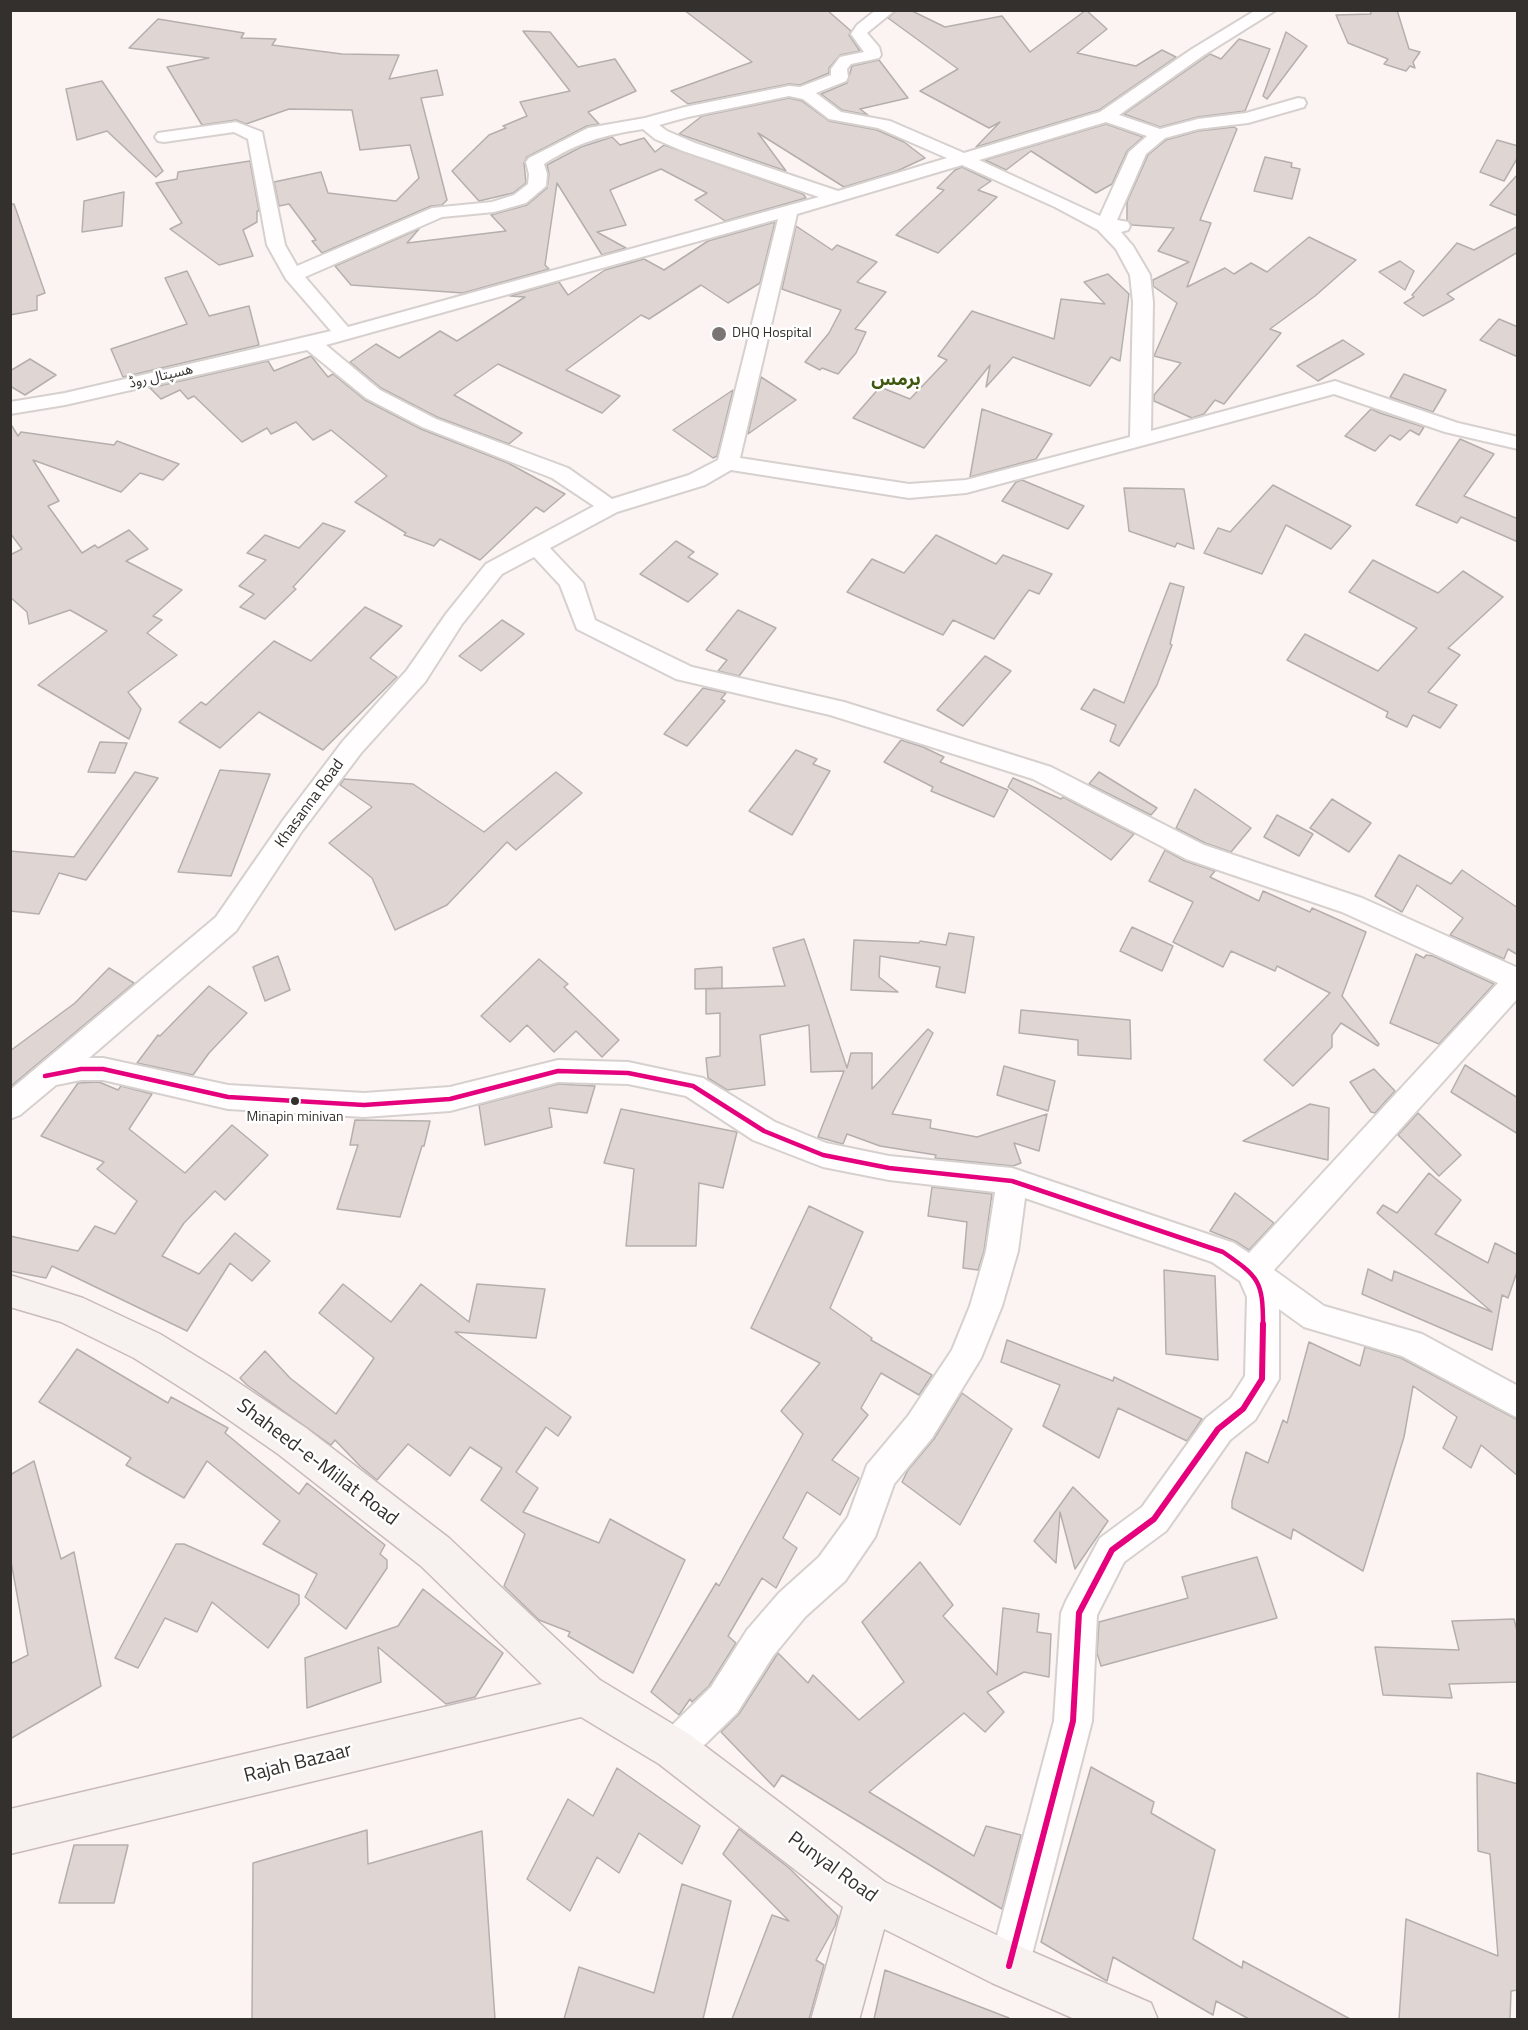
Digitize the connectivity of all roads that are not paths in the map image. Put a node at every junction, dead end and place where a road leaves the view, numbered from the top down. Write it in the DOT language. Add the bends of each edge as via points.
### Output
graph roads {
  1 [pos="887,10"];
  2 [pos="1268,10"];
  3 [pos="803,92"];
  4 [pos="1298,103"];
  5 [pos="1106,116"];
  6 [pos="647,123"];
  7 [pos="1159,134"];
  8 [pos="164,136"];
  9 [pos="964,160"];
  10 [pos="838,197"];
  11 [pos="789,211"];
  12 [pos="1113,226"];
  13 [pos="293,274"];
  14 [pos="344,334"];
  15 [pos="311,343"];
  16 [pos="10,408"];
  17 [pos="1140,441"];
  18 [pos="1518,443"];
  19 [pos="728,464"];
  20 [pos="609,507"];
  21 [pos="536,546"];
  22 [pos="1517,980"];
  23 [pos="45,1076"];
  24 [pos="10,1107"];
  25 [pos="1012,1182"];
  26 [pos="1252,1272"];
  27 [pos="10,1291"];
  28 [pos="1518,1403"];
  29 [pos="585,1695"];
  30 [pos="674,1749"];
  31 [pos="10,1833"];
  32 [pos="869,1898"];
  33 [pos="1009,1966"];
  34 [pos="835,2019"];
  35 [pos="1134,2019"];
  1 -- 3 [label="street" via="859,34 873,55 846,60 839,69 840,77"];
  2 -- 5 [label="street, ھسپتال روڈ" via="1198,52"];
  3 -- 6 [label="street" via="751,98"];
  3 -- 9 [label="street" via="838,117 881,123"];
  4 -- 7 [label="street" via="1248,118"];
  5 -- 7 [label="street"];
  5 -- 9 [label="street, ھسپتال روڈ"];
  6 -- 10 [label="street" via="660,135 689,147"];
  6 -- 13 [label="street" via="594,132 549,153 535,162 537,186 520,199 494,207 438,212"];
  7 -- 12 [label="street" via="1138,152"];
  8 -- 13 [label="street" via="236,127 256,135 276,245"];
  9 -- 10 [label="street, ھسپتال روڈ"];
  9 -- 12 [label="street"];
  10 -- 11 [label="street, ھسپتال روڈ"];
  11 -- 14 [label="street, ھسپتال روڈ"];
  11 -- 19 [label="street"];
  12 -- 17 [label="street" via="1140,275"];
  13 -- 14 [label="street"];
  14 -- 15 [label="street, ھسپتال روڈ"];
  15 -- 16 [label="street, ھسپتال روڈ"];
  15 -- 20 [label="street" via="373,394 429,423 560,473"];
  17 -- 18 [label="street" via="1335,387 1452,428"];
  17 -- 19 [label="street" via="966,486 909,490"];
  19 -- 20 [label="street, Khasanna Road" via="697,480"];
  20 -- 21 [label="street, Khasanna Road"];
  21 -- 22 [label="street" via="572,583 585,624 685,673 835,708 1042,773 1195,852 1352,905"];
  21 -- 23 [label="street, Khasanna Road" via="494,569 416,676 352,747 226,924"];
  22 -- 26 [label="street"];
  23 -- 24 [label="street, Khasanna Road"];
  23 -- 25 [label="street" via="103,1069 228,1097 364,1105 450,1099 558,1071 628,1073 693,1086 764,1131 823,1155 889,1168"];
  25 -- 26 [label="street" via="1223,1252"];
  25 -- 30 [label="street" via="1002,1251 965,1358 920,1427 879,1476 863,1525 832,1569 792,1605 760,1643 724,1700"];
  26 -- 28 [label="street" via="1315,1317 1410,1344"];
  26 -- 33 [label="street" via="1263,1297 1262,1379 1243,1409 1218,1429 1154,1519 1112,1550 1079,1613 1073,1721"];
  27 -- 29 [label="main road, Shaheed-e-Millat Road" via="70,1309 147,1346 292,1441 435,1552"];
  29 -- 30 [label="main road, Punyal Road"];
  29 -- 31 [label="main road, Rajah Bazaar"];
  30 -- 32 [label="main road, Punyal Road"];
  32 -- 33 [label="main road, Punyal Road"];
  32 -- 34 [label="main road"];
  33 -- 35 [label="main road, Punyal Road"];
}
